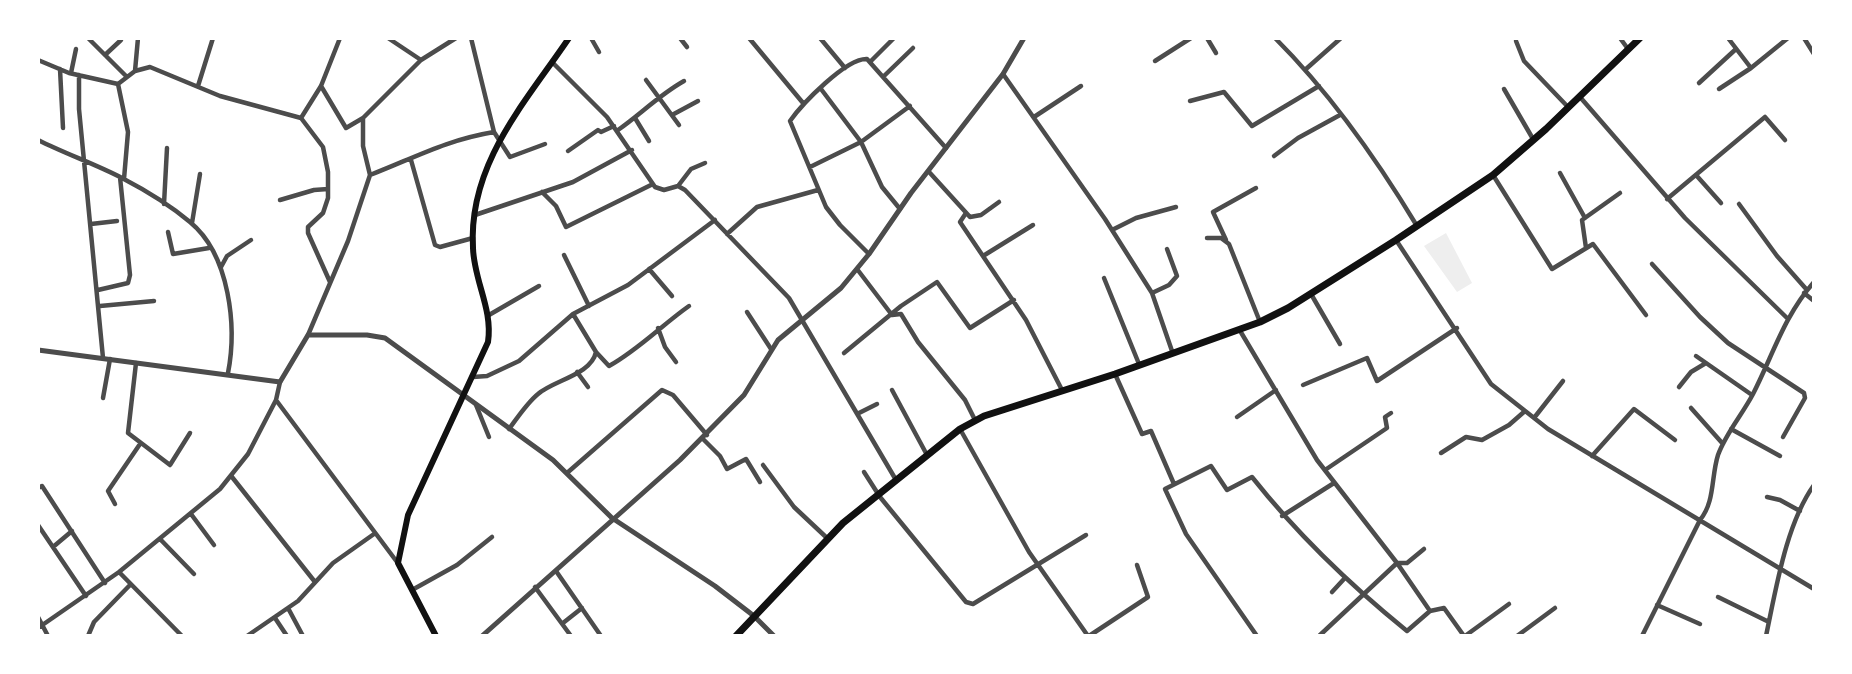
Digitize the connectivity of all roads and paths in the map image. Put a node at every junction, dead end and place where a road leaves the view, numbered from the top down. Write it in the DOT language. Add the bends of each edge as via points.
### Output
graph roads {
  1 [pos="88,38"];
  2 [pos="138,38"];
  3 [pos="213,38"];
  4 [pos="388,38"];
  5 [pos="456,38"];
  6 [pos="471,38"];
  7 [pos="569,38"];
  8 [pos="591,38"];
  9 [pos="680,38"];
  10 [pos="749,38"];
  11 [pos="820,38"];
  12 [pos="894,38"];
  13 [pos="1191,38"];
  14 [pos="1207,38"];
  15 [pos="1275,38"];
  16 [pos="1341,38"];
  17 [pos="1620,38"];
  18 [pos="1640,38"];
  19 [pos="1728,38"];
  20 [pos="1788,38"];
  21 [pos="1804,38"];
  22 [pos="338,39"];
  23 [pos="1023,39"];
  24 [pos="121,40"];
  25 [pos="1516,41"];
  26 [pos="687,47"];
  27 [pos="913,48"];
  28 [pos="76,49"];
  29 [pos="1736,49"];
  30 [pos="1629,50"];
  31 [pos="599,52"];
  32 [pos="1216,53"];
  33 [pos="1814,54"];
  34 [pos="105,55"];
  35 [pos="38,60"];
  36 [pos="421,60"];
  37 [pos="1155,61"];
  38 [pos="870,62"];
  39 [pos="553,63"];
  40 [pos="845,68"];
  41 [pos="1751,68"];
  42 [pos="60,69"];
  43 [pos="1306,69"];
  44 [pos="135,71"];
  45 [pos="71,74"];
  46 [pos="1003,74"];
  47 [pos="79,75"];
  48 [pos="126,76"];
  49 [pos="884,76"];
  50 [pos="646,80"];
  51 [pos="684,81"];
  52 [pos="1699,83"];
  53 [pos="118,84"];
  54 [pos="198,86"];
  55 [pos="321,86"];
  56 [pos="1081,86"];
  57 [pos="1320,86"];
  58 [pos="821,88"];
  59 [pos="1504,89"];
  60 [pos="1719,89"];
  61 [pos="660,94"];
  62 [pos="1580,97"];
  63 [pos="698,101"];
  64 [pos="1190,101"];
  65 [pos="803,103"];
  66 [pos="910,106"];
  67 [pos="1569,107"];
  68 [pos="672,115"];
  69 [pos="1340,115"];
  70 [pos="1034,117"];
  71 [pos="301,118"];
  72 [pos="363,118"];
  73 [pos="635,118"];
  74 [pos="679,125"];
  75 [pos="63,128"];
  76 [pos="616,128"];
  77 [pos="494,132"];
  78 [pos="38,140"];
  79 [pos="1533,140"];
  80 [pos="1785,140"];
  81 [pos="649,141"];
  82 [pos="499,142"];
  83 [pos="861,142"];
  84 [pos="545,144"];
  85 [pos="167,148"];
  86 [pos="947,148"];
  87 [pos="632,150"];
  88 [pos="568,151"];
  89 [pos="1274,156"];
  90 [pos="411,160"];
  91 [pos="84,161"];
  92 [pos="705,163"];
  93 [pos="810,167"];
  94 [pos="930,173"];
  95 [pos="1560,173"];
  96 [pos="200,174"];
  97 [pos="1493,174"];
  98 [pos="370,175"];
  99 [pos="1696,175"];
  100 [pos="122,178"];
  101 [pos="653,184"];
  102 [pos="678,186"];
  103 [pos="1256,188"];
  104 [pos="328,189"];
  105 [pos="818,190"];
  106 [pos="542,192"];
  107 [pos="1620,193"];
  108 [pos="1667,199"];
  109 [pos="280,200"];
  110 [pos="999,202"];
  111 [pos="1721,203"];
  112 [pos="164,204"];
  113 [pos="1739,204"];
  114 [pos="1176,207"];
  115 [pos="901,210"];
  116 [pos="966,213"];
  117 [pos="474,215"];
  118 [pos="1585,218"];
  119 [pos="117,220"];
  120 [pos="715,220"];
  121 [pos="192,223"];
  122 [pos="91,224"];
  123 [pos="1032,225"];
  124 [pos="1417,226"];
  125 [pos="1112,230"];
  126 [pos="167,232"];
  127 [pos="727,234"];
  128 [pos="1207,238"];
  129 [pos="473,239"];
  130 [pos="251,240"];
  131 [pos="1396,240"];
  132 [pos="1227,241"];
  133 [pos="209,248"];
  134 [pos="1586,248"];
  135 [pos="1167,249"];
  136 [pos="869,254"];
  137 [pos="564,255"];
  138 [pos="983,256"];
  139 [pos="1652,264"];
  140 [pos="221,268"];
  141 [pos="649,268"];
  142 [pos="857,269"];
  143 [pos="1104,278"];
  144 [pos="330,282"];
  145 [pos="1814,282"];
  146 [pos="539,286"];
  147 [pos="99,290"];
  148 [pos="1805,291"];
  149 [pos="1152,293"];
  150 [pos="1311,294"];
  151 [pos="672,296"];
  152 [pos="1014,300"];
  153 [pos="153,301"];
  154 [pos="1814,301"];
  155 [pos="100,306"];
  156 [pos="589,306"];
  157 [pos="690,306"];
  158 [pos="747,312"];
  159 [pos="573,314"];
  160 [pos="489,315"];
  161 [pos="892,315"];
  162 [pos="1646,315"];
  163 [pos="1787,318"];
  164 [pos="803,320"];
  165 [pos="1260,322"];
  166 [pos="658,328"];
  167 [pos="1238,328"];
  168 [pos="1457,328"];
  169 [pos="308,335"];
  170 [pos="1340,344"];
  171 [pos="771,349"];
  172 [pos="38,350"];
  173 [pos="1172,351"];
  174 [pos="596,352"];
  175 [pos="844,353"];
  176 [pos="1696,356"];
  177 [pos="106,358"];
  178 [pos="136,362"];
  179 [pos="677,362"];
  180 [pos="1139,363"];
  181 [pos="1706,363"];
  182 [pos="1766,368"];
  183 [pos="577,372"];
  184 [pos="228,373"];
  185 [pos="1115,374"];
  186 [pos="473,377"];
  187 [pos="1563,381"];
  188 [pos="280,382"];
  189 [pos="1303,385"];
  190 [pos="588,387"];
  191 [pos="1679,387"];
  192 [pos="892,390"];
  193 [pos="1062,390"];
  194 [pos="1276,390"];
  195 [pos="465,395"];
  196 [pos="1752,395"];
  197 [pos="103,398"];
  198 [pos="276,400"];
  199 [pos="476,404"];
  200 [pos="877,404"];
  201 [pos="1691,408"];
  202 [pos="1525,411"];
  203 [pos="859,413"];
  204 [pos="1391,413"];
  205 [pos="1237,417"];
  206 [pos="1534,418"];
  207 [pos="975,421"];
  208 [pos="509,429"];
  209 [pos="960,429"];
  210 [pos="1731,429"];
  211 [pos="190,433"];
  212 [pos="489,437"];
  213 [pos="705,437"];
  214 [pos="1783,437"];
  215 [pos="1675,440"];
  216 [pos="140,444"];
  217 [pos="1723,444"];
  218 [pos="1441,453"];
  219 [pos="927,455"];
  220 [pos="1592,456"];
  221 [pos="1780,456"];
  222 [pos="763,465"];
  223 [pos="1325,470"];
  224 [pos="864,472"];
  225 [pos="567,473"];
  226 [pos="232,477"];
  227 [pos="897,480"];
  228 [pos="760,482"];
  229 [pos="1334,483"];
  230 [pos="1174,484"];
  231 [pos="1814,485"];
  232 [pos="38,488"];
  233 [pos="880,497"];
  234 [pos="1768,497"];
  235 [pos="115,504"];
  236 [pos="1800,511"];
  237 [pos="191,514"];
  238 [pos="1282,516"];
  239 [pos="612,518"];
  240 [pos="1700,520"];
  241 [pos="38,525"];
  242 [pos="72,531"];
  243 [pos="374,534"];
  244 [pos="1086,536"];
  245 [pos="492,537"];
  246 [pos="827,538"];
  247 [pos="160,539"];
  248 [pos="214,545"];
  249 [pos="52,547"];
  250 [pos="1424,550"];
  251 [pos="398,563"];
  252 [pos="1039,563"];
  253 [pos="1397,564"];
  254 [pos="1137,565"];
  255 [pos="555,569"];
  256 [pos="1779,570"];
  257 [pos="119,572"];
  258 [pos="194,573"];
  259 [pos="1344,579"];
  260 [pos="315,582"];
  261 [pos="105,583"];
  262 [pos="129,585"];
  263 [pos="536,587"];
  264 [pos="1814,589"];
  265 [pos="412,590"];
  266 [pos="1332,592"];
  267 [pos="1365,594"];
  268 [pos="86,596"];
  269 [pos="1718,597"];
  270 [pos="1509,604"];
  271 [pos="1657,605"];
  272 [pos="288,608"];
  273 [pos="582,608"];
  274 [pos="1555,608"];
  275 [pos="1430,611"];
  276 [pos="754,615"];
  277 [pos="38,617"];
  278 [pos="275,618"];
  279 [pos="1769,622"];
  280 [pos="563,623"];
  281 [pos="1700,624"];
  282 [pos="40,627"];
  283 [pos="1407,631"];
  284 [pos="48,635"];
  285 [pos="88,635"];
  286 [pos="182,635"];
  287 [pos="247,635"];
  288 [pos="287,635"];
  289 [pos="303,635"];
  290 [pos="436,635"];
  291 [pos="482,635"];
  292 [pos="571,635"];
  293 [pos="601,635"];
  294 [pos="736,635"];
  295 [pos="774,635"];
  296 [pos="1089,635"];
  297 [pos="1257,635"];
  298 [pos="1319,635"];
  299 [pos="1412,635"];
  300 [pos="1464,635"];
  301 [pos="1517,635"];
  302 [pos="1642,635"];
  303 [pos="1766,635"];
  1 -- 34 [label="street"];
  2 -- 44 [label="street"];
  3 -- 54 [label="street"];
  4 -- 36 [label="street"];
  5 -- 36 [label="street"];
  6 -- 77 [label="street"];
  7 -- 39 [label="main road"];
  8 -- 31 [label="street"];
  9 -- 26 [label="street"];
  10 -- 65 [label="street"];
  11 -- 40 [label="street"];
  12 -- 38 [label="street"];
  13 -- 37 [label="street"];
  14 -- 32 [label="street"];
  15 -- 43 [label="street"];
  16 -- 43 [label="street"];
  17 -- 30 [label="street"];
  18 -- 30 [label="main road"];
  19 -- 29 [label="street"];
  20 -- 41 [label="street"];
  21 -- 33 [label="street"];
  22 -- 55 [label="street"];
  23 -- 46 [label="street"];
  24 -- 34 [label="street"];
  25 -- 67 [label="street" via="1524,61"];
  27 -- 49 [label="street"];
  28 -- 45 [label="street"];
  29 -- 41 [label="street"];
  29 -- 52 [label="street"];
  30 -- 62 [label="main road"];
  34 -- 48 [label="street"];
  35 -- 42 [label="street"];
  36 -- 72 [label="street"];
  38 -- 40 [label="street" via="863,58"];
  38 -- 49 [label="street"];
  39 -- 76 [label="street"];
  39 -- 82 [label="main road"];
  40 -- 58 [label="street"];
  41 -- 60 [label="street"];
  42 -- 45 [label="street"];
  42 -- 75 [label="street"];
  43 -- 57 [label="street"];
  44 -- 48 [label="street"];
  44 -- 54 [label="street" via="150,67"];
  45 -- 47 [label="street"];
  46 -- 70 [label="street"];
  46 -- 86 [label="street"];
  47 -- 53 [label="street"];
  47 -- 91 [label="street"];
  48 -- 53 [label="street"];
  49 -- 66 [label="street"];
  50 -- 61 [label="street"];
  51 -- 61 [label="street"];
  53 -- 100 [label="street" via="128,132"];
  54 -- 71 [label="street"];
  55 -- 71 [label="street"];
  55 -- 72 [label="street" via="346,128"];
  56 -- 70 [label="street"];
  57 -- 64 [label="street" via="1252,126 1224,92"];
  57 -- 69 [label="street"];
  58 -- 65 [label="street"];
  58 -- 83 [label="street"];
  59 -- 79 [label="street"];
  61 -- 68 [label="street"];
  61 -- 73 [label="street"];
  62 -- 67 [label="main road"];
  62 -- 108 [label="street"];
  63 -- 68 [label="street"];
  65 -- 93 [label="street" via="790,121"];
  66 -- 83 [label="street"];
  66 -- 86 [label="street"];
  67 -- 79 [label="main road"];
  68 -- 74 [label="street"];
  69 -- 89 [label="street"];
  69 -- 124 [label="street" via="1381,166"];
  70 -- 125 [label="street"];
  71 -- 104 [label="street" via="323,147"];
  72 -- 98 [label="street"];
  73 -- 76 [label="street"];
  73 -- 81 [label="street"];
  76 -- 87 [label="street"];
  76 -- 88 [label="street" via="598,130"];
  77 -- 82 [label="street"];
  77 -- 90 [label="street" via="439,144"];
  78 -- 91 [label="street"];
  79 -- 97 [label="main road"];
  80 -- 99 [label="street" via="1765,117"];
  82 -- 84 [label="street" via="510,157"];
  82 -- 117 [label="main road" via="477,187"];
  83 -- 93 [label="street"];
  83 -- 115 [label="street" via="882,187"];
  85 -- 112 [label="street"];
  86 -- 94 [label="street"];
  87 -- 101 [label="street"];
  87 -- 106 [label="street" via="573,182"];
  90 -- 98 [label="street"];
  90 -- 129 [label="street" via="435,244 440,247"];
  91 -- 100 [label="street"];
  91 -- 122 [label="street"];
  92 -- 102 [label="street" via="691,169"];
  93 -- 105 [label="street"];
  94 -- 115 [label="street"];
  94 -- 116 [label="street"];
  95 -- 118 [label="street"];
  96 -- 121 [label="street"];
  97 -- 124 [label="main road"];
  97 -- 134 [label="street" via="1552,269"];
  98 -- 144 [label="street"];
  99 -- 108 [label="street"];
  99 -- 111 [label="street"];
  100 -- 112 [label="street"];
  100 -- 147 [label="street" via="130,275 128,283"];
  101 -- 102 [label="street" via="664,190"];
  101 -- 106 [label="street" via="566,227 556,206"];
  102 -- 120 [label="street"];
  103 -- 132 [label="street" via="1213,212"];
  104 -- 109 [label="street"];
  104 -- 144 [label="street" via="323,213 308,227 308,233"];
  105 -- 127 [label="street" via="757,207"];
  105 -- 136 [label="street" via="840,225"];
  106 -- 117 [label="street"];
  107 -- 118 [label="street"];
  108 -- 163 [label="street"];
  110 -- 116 [label="street" via="974,219"];
  112 -- 121 [label="street"];
  113 -- 148 [label="street"];
  114 -- 125 [label="street"];
  115 -- 136 [label="street"];
  116 -- 138 [label="street" via="960,222"];
  117 -- 129 [label="main road"];
  118 -- 134 [label="street"];
  119 -- 122 [label="street"];
  120 -- 127 [label="street"];
  120 -- 141 [label="street"];
  121 -- 133 [label="street"];
  122 -- 147 [label="street"];
  123 -- 138 [label="street"];
  124 -- 131 [label="main road"];
  125 -- 149 [label="street"];
  126 -- 133 [label="street" via="173,254"];
  127 -- 164 [label="street" via="789,298"];
  128 -- 132 [label="street"];
  129 -- 160 [label="main road" via="475,269"];
  130 -- 140 [label="street" via="227,256"];
  131 -- 150 [label="main road"];
  131 -- 168 [label="street"];
  132 -- 165 [label="street"];
  133 -- 140 [label="street"];
  134 -- 162 [label="street" via="1593,244"];
  135 -- 149 [label="street" via="1177,276 1170,285"];
  136 -- 142 [label="street"];
  137 -- 156 [label="street"];
  138 -- 152 [label="street"];
  139 -- 182 [label="street" via="1728,343"];
  140 -- 184 [label="street" via="231,309"];
  141 -- 151 [label="street"];
  141 -- 156 [label="street"];
  142 -- 161 [label="street"];
  142 -- 164 [label="street"];
  143 -- 180 [label="street"];
  144 -- 169 [label="street"];
  145 -- 148 [label="street"];
  146 -- 160 [label="street"];
  147 -- 155 [label="street"];
  148 -- 154 [label="street"];
  148 -- 163 [label="street"];
  149 -- 173 [label="street"];
  150 -- 165 [label="main road"];
  150 -- 170 [label="street"];
  152 -- 161 [label="street" via="970,328 937,282"];
  152 -- 193 [label="street"];
  153 -- 155 [label="street"];
  155 -- 177 [label="street"];
  156 -- 159 [label="street"];
  157 -- 166 [label="street"];
  158 -- 171 [label="street"];
  159 -- 174 [label="street"];
  159 -- 186 [label="street" via="519,361 487,376"];
  160 -- 186 [label="main road" via="488,342"];
  161 -- 175 [label="street"];
  161 -- 207 [label="street" via="901,314 965,400"];
  163 -- 182 [label="street"];
  164 -- 171 [label="street"];
  164 -- 203 [label="street"];
  165 -- 167 [label="main road"];
  166 -- 174 [label="street" via="629,355 609,366"];
  166 -- 179 [label="street"];
  167 -- 173 [label="main road"];
  167 -- 194 [label="street"];
  168 -- 189 [label="street" via="1377,381 1367,358"];
  168 -- 202 [label="street" via="1491,384"];
  169 -- 188 [label="street"];
  169 -- 195 [label="street" via="385,338"];
  171 -- 213 [label="street" via="744,395"];
  172 -- 177 [label="street"];
  173 -- 180 [label="main road"];
  174 -- 183 [label="street"];
  176 -- 181 [label="street"];
  177 -- 178 [label="street"];
  177 -- 197 [label="street"];
  178 -- 184 [label="street"];
  178 -- 216 [label="street" via="128,428"];
  180 -- 185 [label="main road"];
  181 -- 191 [label="street"];
  181 -- 196 [label="street"];
  182 -- 196 [label="street"];
  182 -- 214 [label="street" via="1804,393"];
  183 -- 190 [label="street"];
  183 -- 208 [label="street" via="539,393"];
  184 -- 188 [label="street"];
  185 -- 193 [label="main road"];
  185 -- 230 [label="street" via="1142,434 1150,431"];
  186 -- 195 [label="main road"];
  187 -- 206 [label="street"];
  188 -- 198 [label="street"];
  192 -- 219 [label="street"];
  193 -- 207 [label="main road"];
  194 -- 205 [label="street"];
  194 -- 223 [label="street"];
  195 -- 199 [label="street"];
  195 -- 251 [label="main road" via="408,515"];
  196 -- 210 [label="street"];
  198 -- 226 [label="street"];
  198 -- 243 [label="street"];
  199 -- 208 [label="street"];
  199 -- 212 [label="street"];
  200 -- 203 [label="street"];
  201 -- 217 [label="street"];
  202 -- 206 [label="street"];
  202 -- 218 [label="street" via="1482,440 1466,437"];
  203 -- 227 [label="street"];
  204 -- 223 [label="street" via="1385,417 1387,428"];
  206 -- 220 [label="street"];
  207 -- 209 [label="main road"];
  208 -- 225 [label="street"];
  209 -- 219 [label="main road"];
  209 -- 252 [label="street"];
  210 -- 217 [label="street"];
  210 -- 221 [label="street"];
  211 -- 216 [label="street" via="170,465"];
  213 -- 225 [label="street" via="673,395 662,390"];
  213 -- 228 [label="street" via="727,469 746,459"];
  213 -- 239 [label="street"];
  215 -- 220 [label="street" via="1634,409"];
  216 -- 235 [label="street" via="108,491"];
  217 -- 240 [label="street" via="1708,511"];
  219 -- 227 [label="main road"];
  220 -- 240 [label="street"];
  222 -- 246 [label="street" via="794,507"];
  223 -- 229 [label="street"];
  224 -- 233 [label="street"];
  225 -- 239 [label="street"];
  226 -- 237 [label="street"];
  226 -- 260 [label="street"];
  227 -- 233 [label="main road"];
  229 -- 238 [label="street"];
  229 -- 253 [label="street"];
  230 -- 238 [label="street" via="1211,466 1227,490 1252,477"];
  230 -- 297 [label="street" via="1165,489 1186,534"];
  231 -- 236 [label="street"];
  232 -- 242 [label="street" via="42,486"];
  233 -- 246 [label="main road"];
  233 -- 252 [label="street" via="966,602 973,604"];
  234 -- 236 [label="street"];
  236 -- 256 [label="street"];
  237 -- 247 [label="street"];
  237 -- 248 [label="street"];
  238 -- 259 [label="street"];
  239 -- 255 [label="street"];
  239 -- 276 [label="street"];
  240 -- 256 [label="street"];
  240 -- 271 [label="street"];
  241 -- 249 [label="street"];
  242 -- 249 [label="street"];
  242 -- 261 [label="street"];
  243 -- 251 [label="street"];
  243 -- 260 [label="street"];
  244 -- 252 [label="street"];
  245 -- 265 [label="street" via="457,565"];
  246 -- 276 [label="main road"];
  247 -- 257 [label="street"];
  247 -- 258 [label="street"];
  249 -- 268 [label="street"];
  250 -- 253 [label="street" via="1407,563"];
  251 -- 265 [label="main road"];
  252 -- 296 [label="street"];
  253 -- 267 [label="street"];
  253 -- 275 [label="street"];
  254 -- 296 [label="street" via="1148,597"];
  255 -- 263 [label="street"];
  255 -- 273 [label="street"];
  256 -- 264 [label="street"];
  256 -- 279 [label="street"];
  257 -- 261 [label="street"];
  257 -- 262 [label="street"];
  259 -- 266 [label="street"];
  259 -- 267 [label="street"];
  260 -- 272 [label="street"];
  261 -- 268 [label="street"];
  262 -- 285 [label="street" via="94,622"];
  262 -- 286 [label="street"];
  263 -- 280 [label="street"];
  263 -- 291 [label="street"];
  265 -- 290 [label="main road"];
  267 -- 283 [label="street"];
  267 -- 298 [label="street"];
  268 -- 282 [label="street"];
  269 -- 279 [label="street"];
  270 -- 300 [label="street"];
  271 -- 281 [label="street"];
  271 -- 302 [label="street"];
  272 -- 278 [label="street"];
  272 -- 289 [label="street"];
  273 -- 280 [label="street"];
  273 -- 293 [label="street"];
  274 -- 301 [label="street"];
  275 -- 283 [label="street"];
  275 -- 300 [label="street" via="1444,608"];
  276 -- 294 [label="main road"];
  276 -- 295 [label="street"];
  277 -- 282 [label="street"];
  278 -- 287 [label="street"];
  278 -- 288 [label="street"];
  279 -- 303 [label="street"];
  280 -- 292 [label="street"];
  282 -- 284 [label="street"];
  283 -- 299 [label="street"];
}
